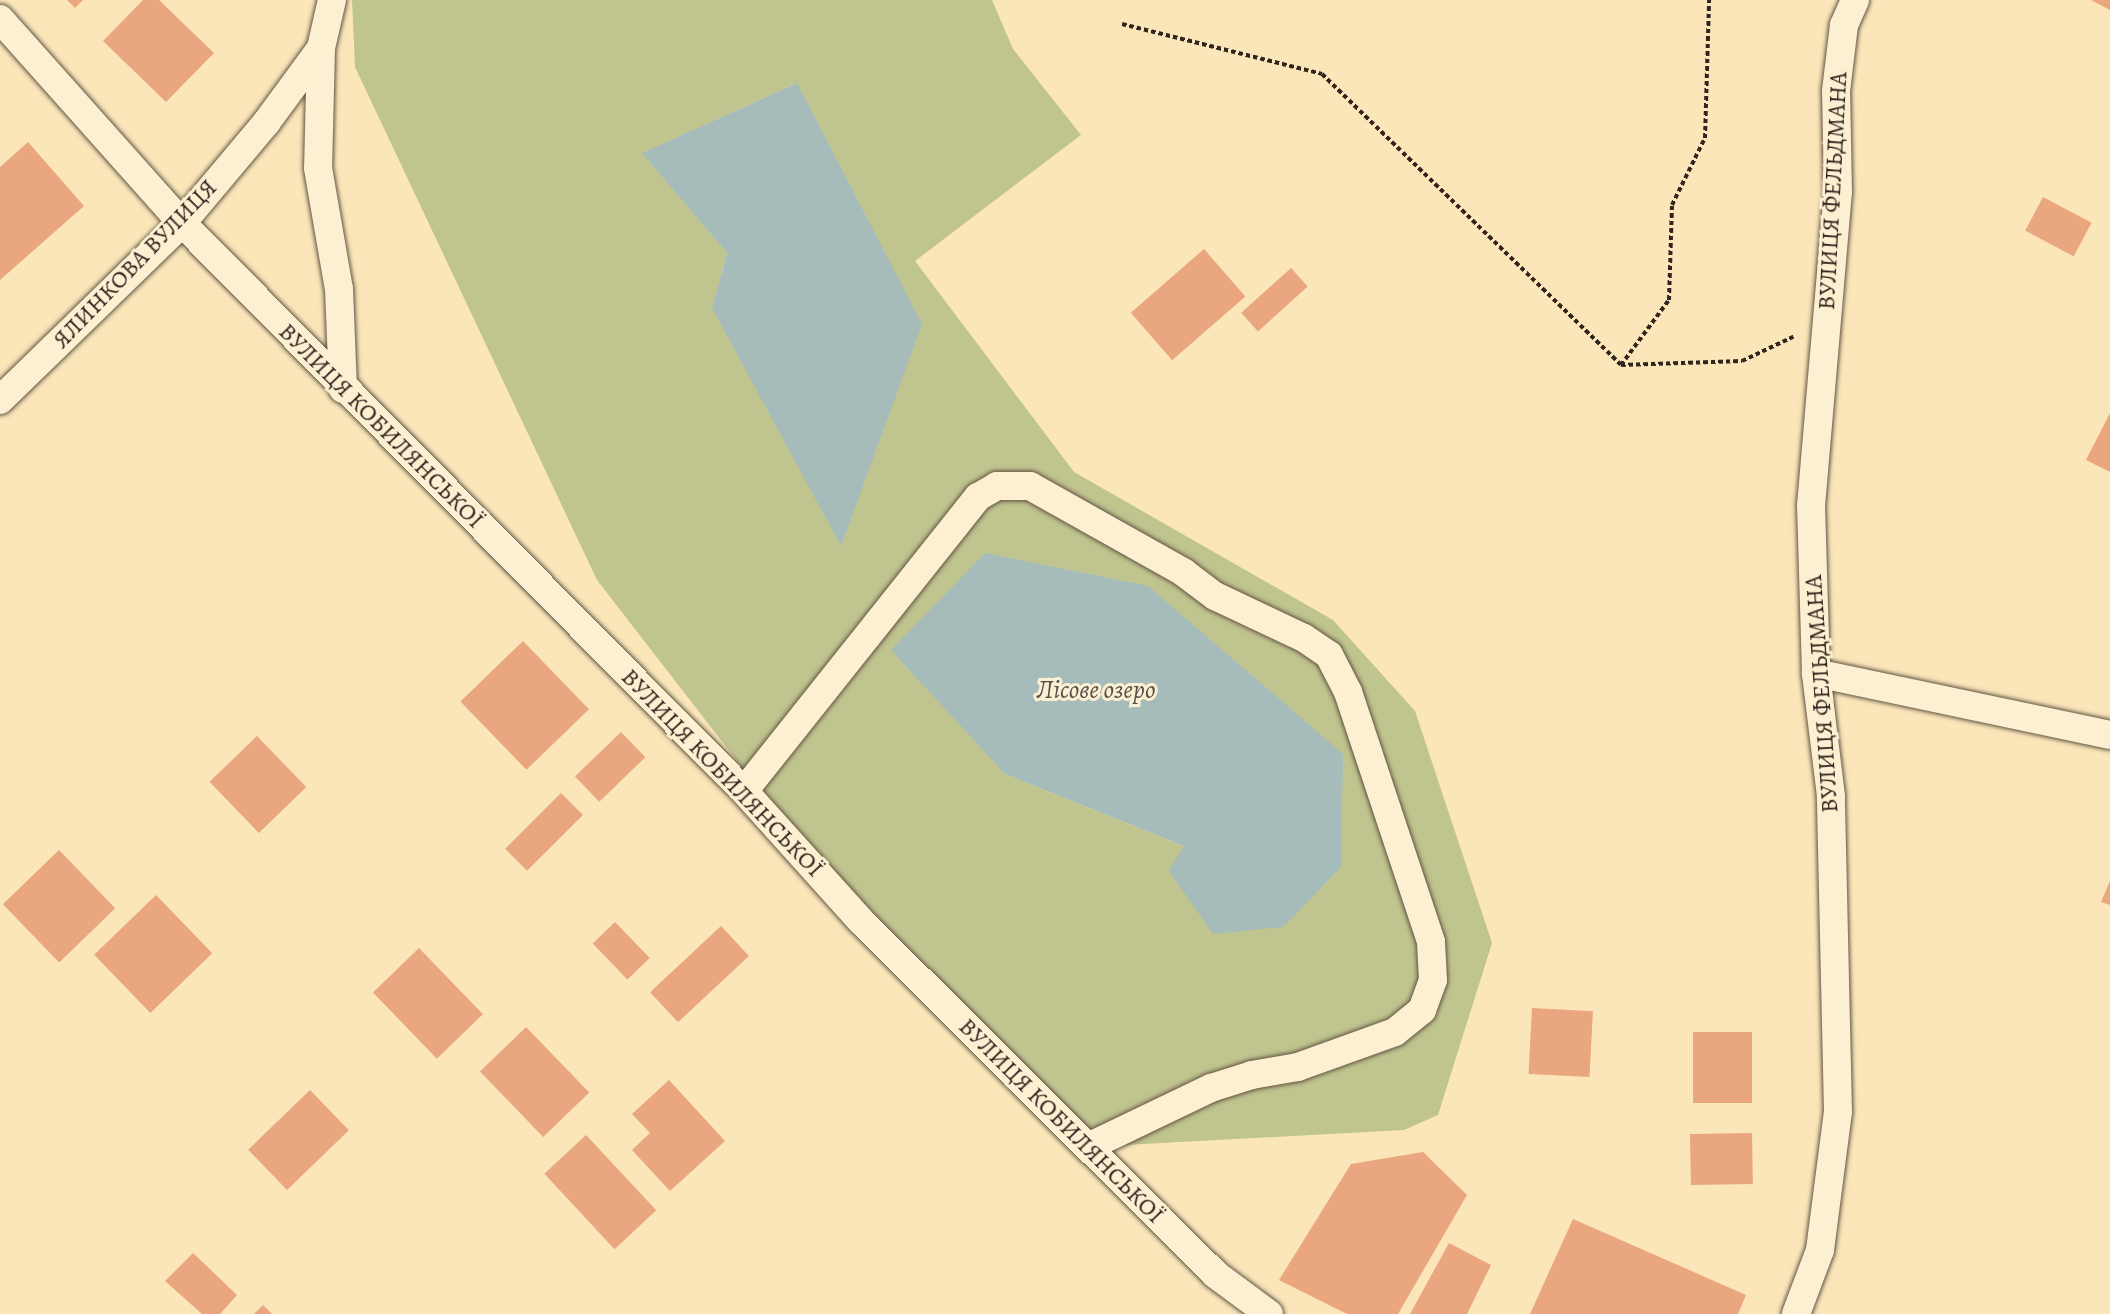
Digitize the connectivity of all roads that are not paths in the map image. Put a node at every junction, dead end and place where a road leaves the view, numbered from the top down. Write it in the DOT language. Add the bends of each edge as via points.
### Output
graph roads {
  1 [pos="332,0"];
  2 [pos="1855,0"];
  3 [pos="0,19"];
  4 [pos="321,48"];
  5 [pos="182,223"];
  6 [pos="343,389"];
  7 [pos="0,400"];
  8 [pos="1816,674"];
  9 [pos="2110,735"];
  10 [pos="744,791"];
  11 [pos="1088,1148"];
  12 [pos="1269,1314"];
  13 [pos="1796,1314"];
  1 -- 4 [label="street, ЯЛИНКОВА ВУЛИЦЯ"];
  2 -- 8 [label="street, ВУЛИЦЯ ФЕЛЬДМАНА" via="1844,24 1836,91 1838,192 1811,506"];
  3 -- 5 [label="street, ВУЛИЦЯ КОБИЛЯНСЬКОЇ"];
  4 -- 5 [label="street, ЯЛИНКОВА ВУЛИЦЯ" via="266,123"];
  4 -- 6 [label="street" via="318,168 339,289"];
  5 -- 6 [label="street, ВУЛИЦЯ КОБИЛЯНСЬКОЇ"];
  5 -- 7 [label="street, ЯЛИНКОВА ВУЛИЦЯ"];
  6 -- 10 [label="street, ВУЛИЦЯ КОБИЛЯНСЬКОЇ"];
  8 -- 9 [label="street"];
  8 -- 13 [label="street, ВУЛИЦЯ ФЕЛЬДМАНА" via="1831,796 1838,1112 1820,1250"];
  10 -- 11 [label="street, ВУЛИЦЯ КОБИЛЯНСЬКОЇ" via="861,921"];
  10 -- 11 [label="street" via="978,497 997,486 1030,486 1183,572 1215,596 1304,638 1329,655 1348,692 1431,942 1433,980 1422,1010 1395,1032 1298,1067 1252,1075 1211,1088"];
  11 -- 12 [label="street, ВУЛИЦЯ КОБИЛЯНСЬКОЇ" via="1215,1274"];
}
